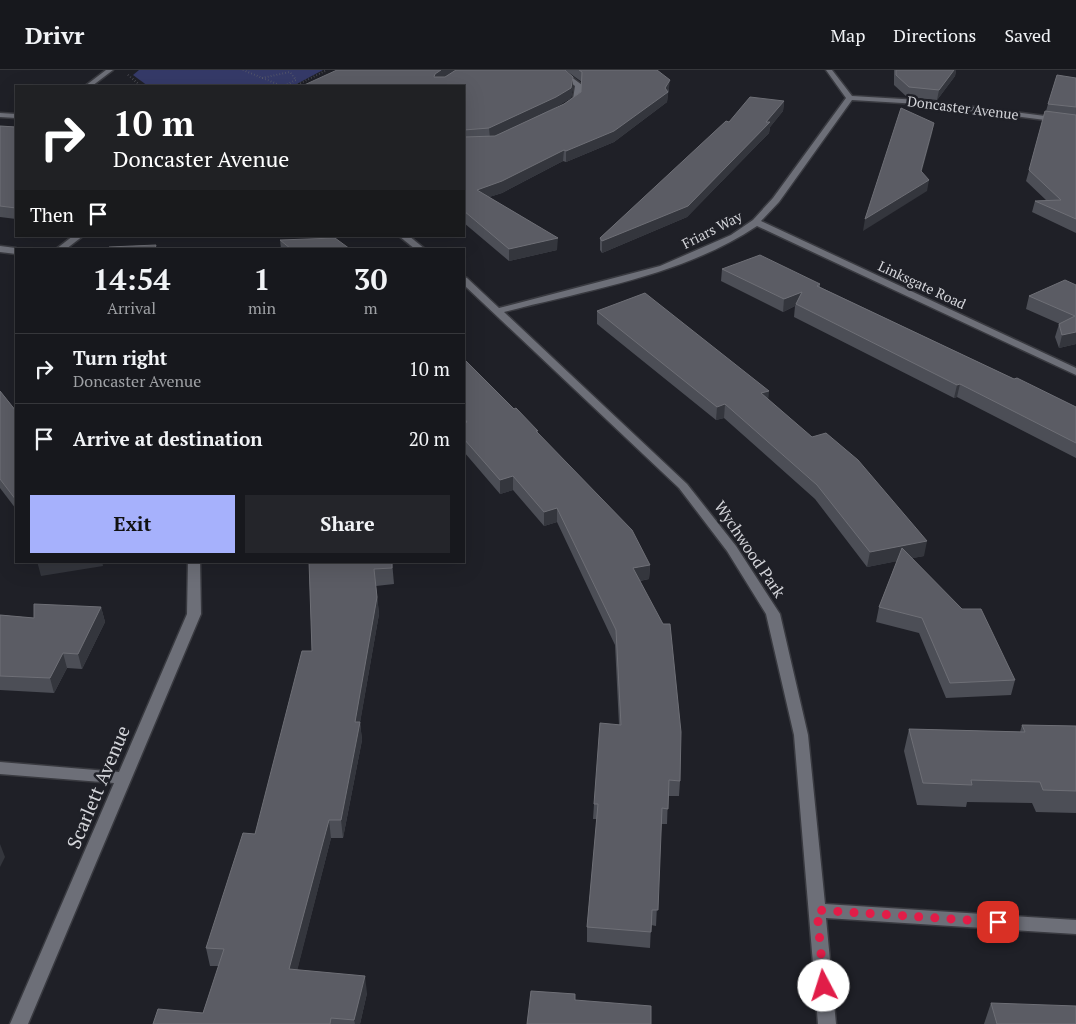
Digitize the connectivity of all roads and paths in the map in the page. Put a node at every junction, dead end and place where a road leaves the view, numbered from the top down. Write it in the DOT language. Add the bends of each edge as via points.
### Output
graph roads {
  1 [pos="110,70"];
  2 [pos="243,70"];
  3 [pos="327,70"];
  4 [pos="558,70"];
  5 [pos="829,70"];
  6 [pos="127,74"];
  7 [pos="262,78"];
  8 [pos="89,85"];
  9 [pos="140,85"];
  10 [pos="280,85"];
  11 [pos="285,85"];
  12 [pos="297,85"];
  13 [pos="850,98"];
  14 [pos="560,111"];
  15 [pos="0,115"];
  16 [pos="15,116"];
  17 [pos="1076,122"];
  18 [pos="756,222"];
  19 [pos="78,237"];
  20 [pos="404,237"];
  21 [pos="61,248"];
  22 [pos="420,248"];
  23 [pos="0,249"];
  24 [pos="15,251"];
  25 [pos="465,281"];
  26 [pos="497,311"];
  27 [pos="1076,372"];
  28 [pos="194,563"];
  29 [pos="0,768"];
  30 [pos="125,778"];
  31 [pos="817,910"];
  32 [pos="1076,927"];
  33 [pos="19,1024"];
  34 [pos="828,1024"];
  1 -- 8 [label="street"];
  2 -- 7 [label="path"];
  3 -- 12 [label="path"];
  4 -- 14 [label="street" via="579,84 576,100"];
  5 -- 13 [label="street"];
  6 -- 9 [label="path"];
  7 -- 10 [label="path"];
  7 -- 11 [label="path" via="290,72 296,80"];
  13 -- 17 [label="street, Doncaster Avenue" via="919,102"];
  13 -- 18 [label="street, Friars Way" via="776,200"];
  15 -- 16 [label="street"];
  18 -- 26 [label="street, Friars Way" via="734,237 663,268"];
  18 -- 27 [label="street, Linksgate Road"];
  19 -- 21 [label="street"];
  20 -- 22 [label="street"];
  23 -- 24 [label="street"];
  25 -- 26 [label="street, Wychwood Park"];
  26 -- 31 [label="street, Wychwood Park" via="683,486 732,549 773,614 801,735"];
  28 -- 30 [label="street, Scarlett Avenue" via="194,614"];
  29 -- 30 [label="street"];
  30 -- 33 [label="street, Scarlett Avenue"];
  31 -- 32 [label="street"];
  31 -- 34 [label="street, Wychwood Park"];
}
